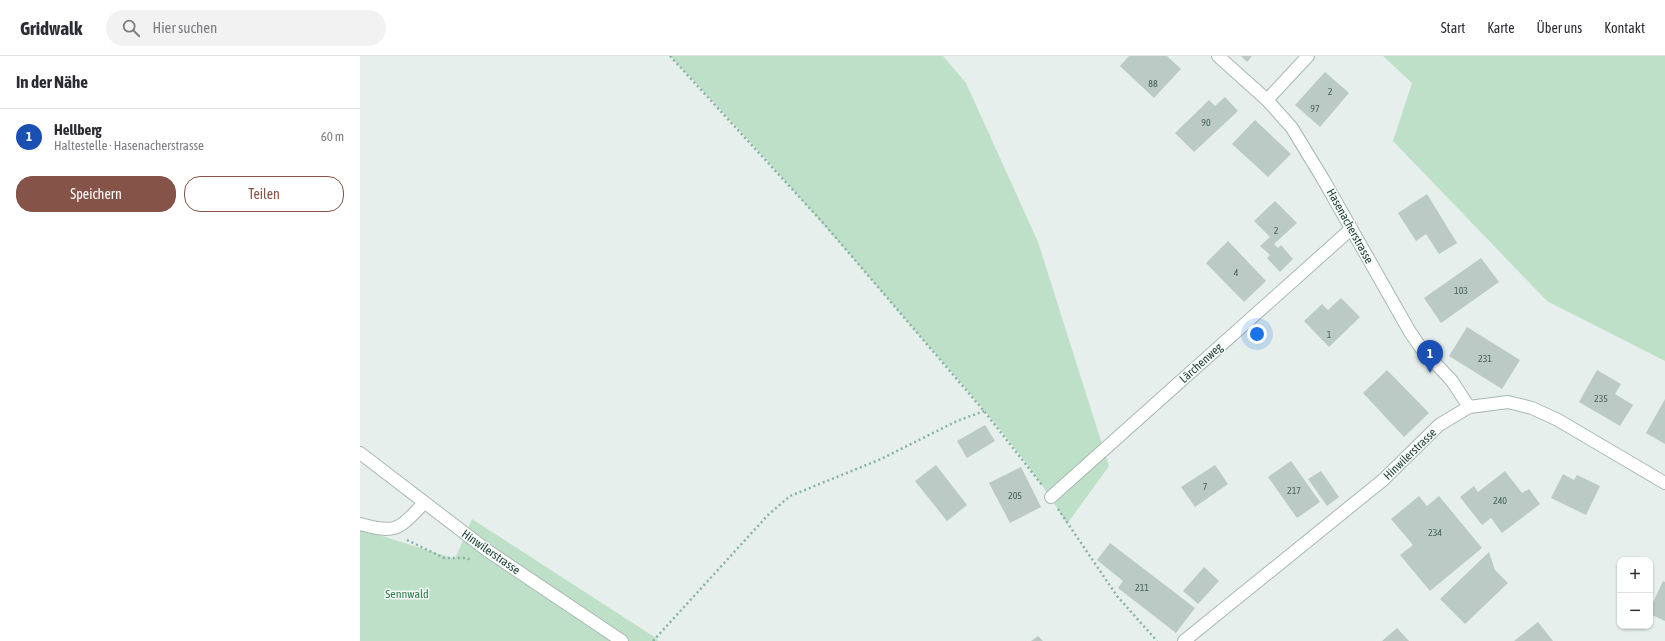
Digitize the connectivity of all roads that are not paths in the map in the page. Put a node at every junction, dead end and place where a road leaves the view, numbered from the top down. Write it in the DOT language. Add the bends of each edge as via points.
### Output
graph roads {
  1 [pos="1218,56"];
  2 [pos="1308,56"];
  3 [pos="1267,100"];
  4 [pos="1351,229"];
  5 [pos="1469,407"];
  6 [pos="360,453"];
  7 [pos="1665,483"];
  8 [pos="1051,497"];
  9 [pos="424,503"];
  10 [pos="360,524"];
  11 [pos="622,641"];
  12 [pos="1184,641"];
  1 -- 3 [label="street, Hasenacherstrasse"];
  2 -- 3 [label="street"];
  3 -- 4 [label="street, Hasenacherstrasse" via="1292,128"];
  4 -- 5 [label="street, Hasenacherstrasse" via="1410,332 1452,381"];
  4 -- 8 [label="street, Lärchenweg"];
  5 -- 7 [label="street, Hinwilerstrasse" via="1508,402 1532,408 1558,420"];
  5 -- 12 [label="street, Hinwilerstrasse" via="1439,425 1383,480"];
  6 -- 9 [label="street, Hinwilerstrasse"];
  9 -- 10 [label="street" via="404,524 393,529"];
  9 -- 11 [label="street, Hinwilerstrasse" via="488,551"];
}
